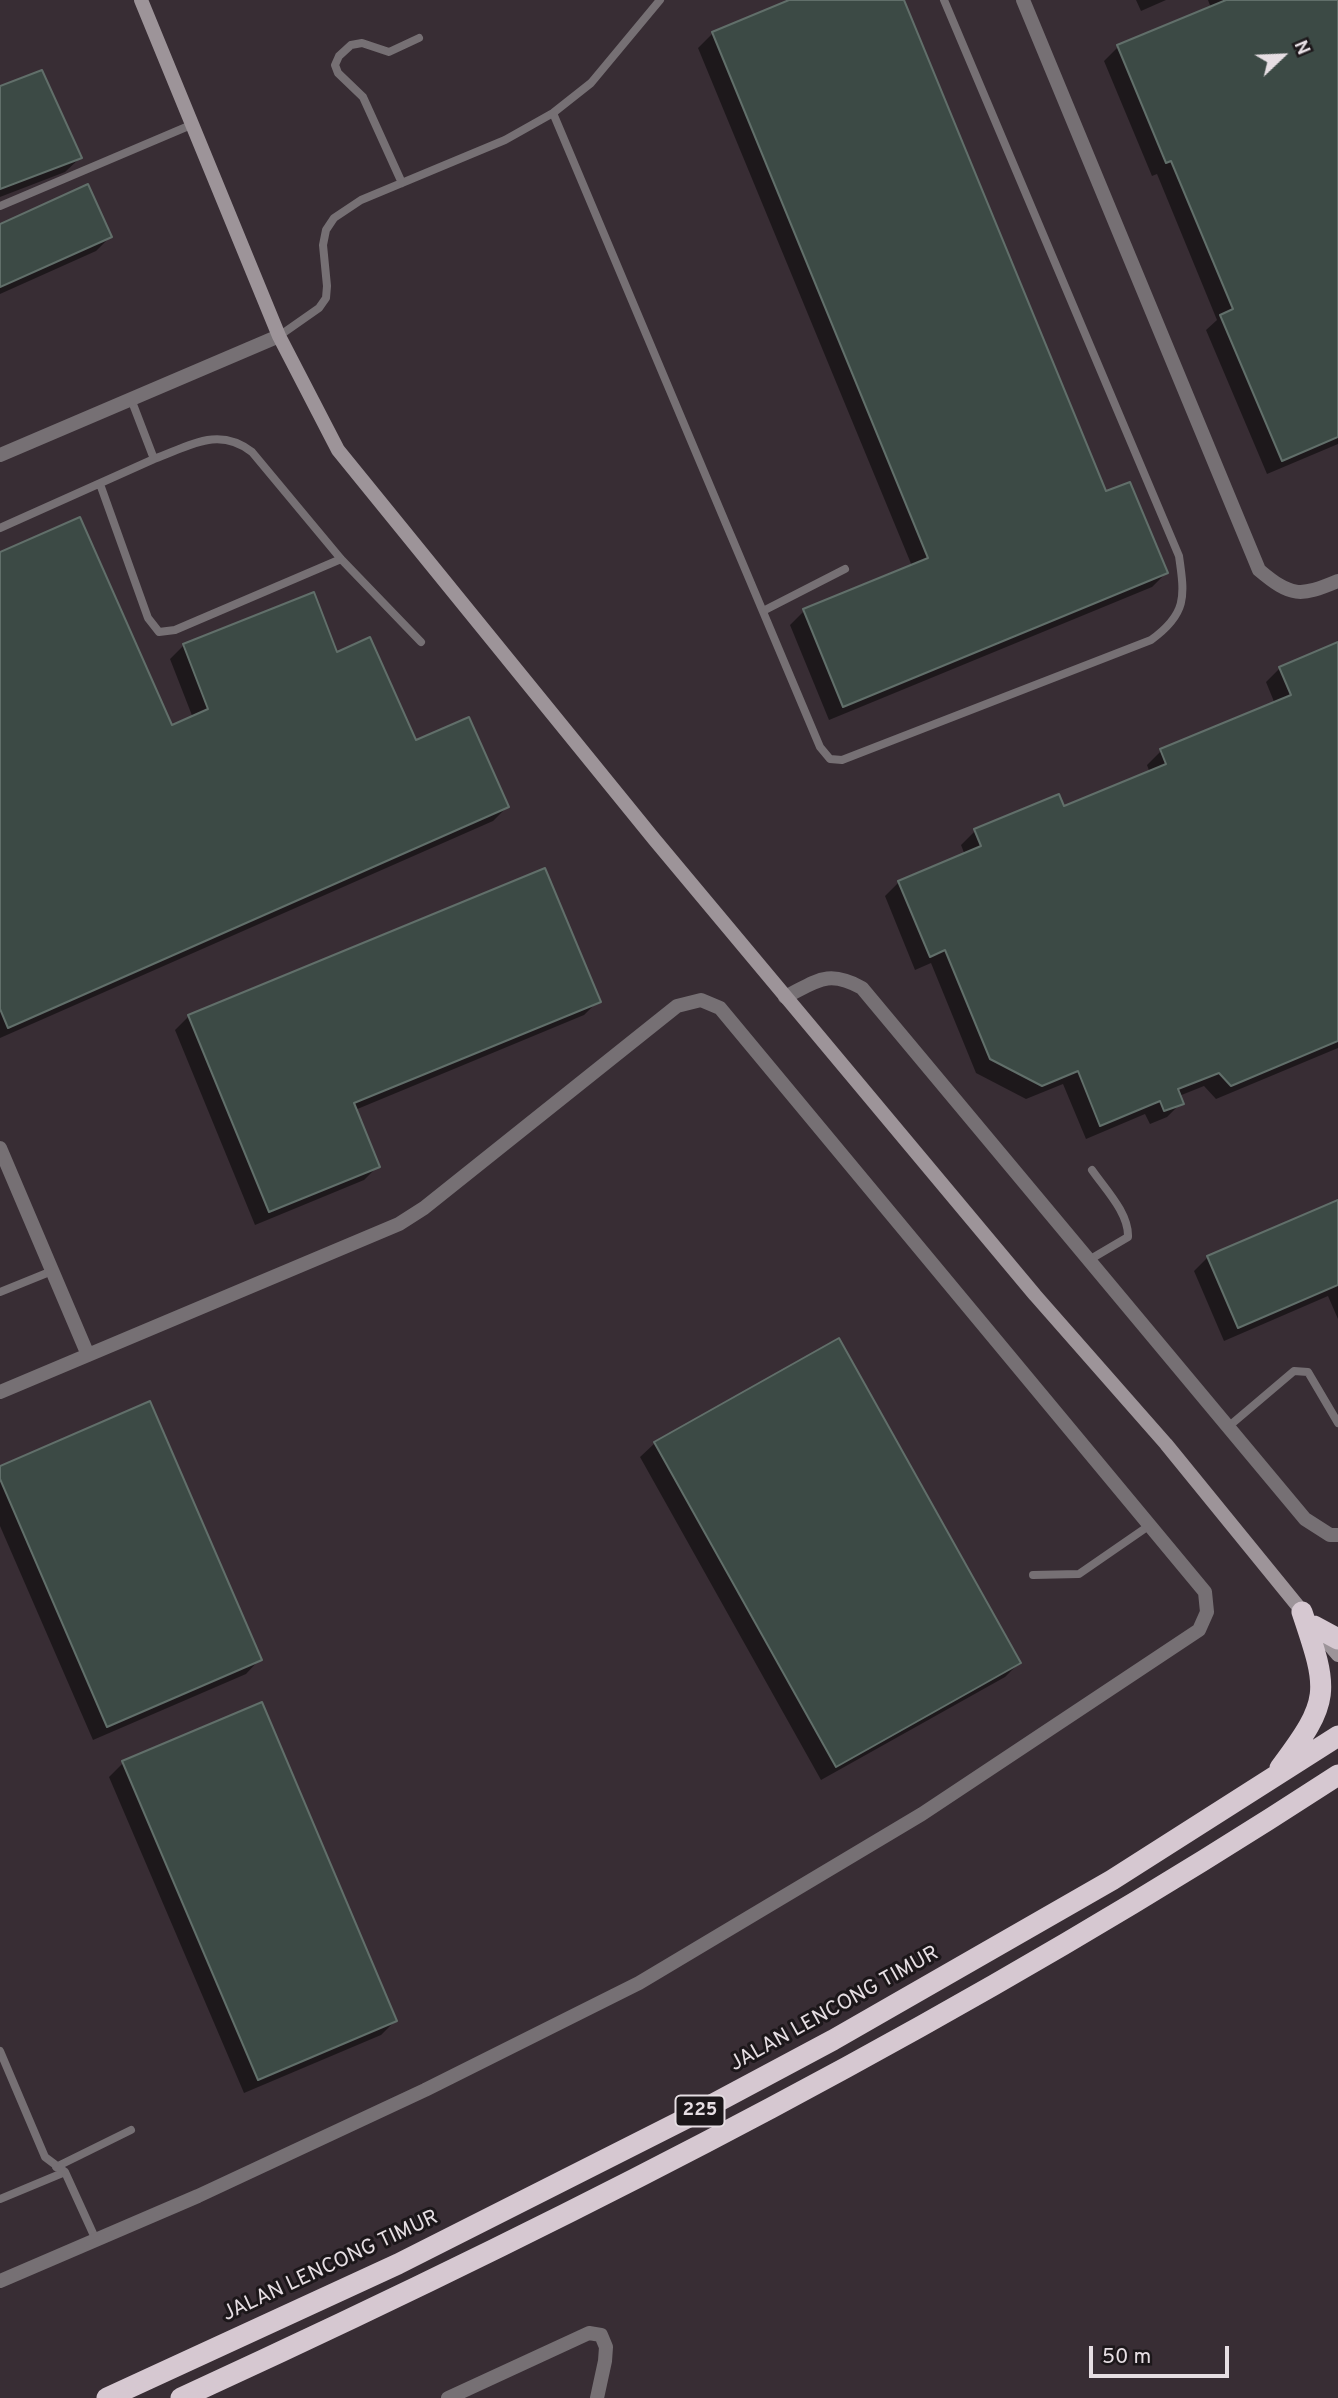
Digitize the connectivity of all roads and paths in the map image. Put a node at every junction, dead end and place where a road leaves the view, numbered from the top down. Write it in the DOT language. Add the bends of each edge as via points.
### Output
graph roads {
  1 [pos="141,0"];
  2 [pos="660,0"];
  3 [pos="944,0"];
  4 [pos="1023,0"];
  5 [pos="419,38"];
  6 [pos="553,113"];
  7 [pos="191,125"];
  8 [pos="402,183"];
  9 [pos="0,206"];
  10 [pos="279,336"];
  11 [pos="131,400"];
  12 [pos="0,455"];
  13 [pos="155,459"];
  14 [pos="100,484"];
  15 [pos="0,528"];
  16 [pos="341,559"];
  17 [pos="845,569"];
  18 [pos="1338,581"];
  19 [pos="763,611"];
  20 [pos="421,642"];
  21 [pos="785,998"];
  22 [pos="0,1148"];
  23 [pos="1092,1170"];
  24 [pos="1089,1260"];
  25 [pos="52,1271"];
  26 [pos="0,1292"];
  27 [pos="88,1355"];
  28 [pos="0,1392"];
  29 [pos="1338,1423"];
  30 [pos="1228,1427"];
  31 [pos="1150,1525"];
  32 [pos="1338,1535"];
  33 [pos="1033,1575"];
  34 [pos="1308,1619"];
  35 [pos="1338,1640"];
  36 [pos="1338,1655"];
  37 [pos="1338,1736"];
  38 [pos="1338,1775"];
  39 [pos="1270,1780"];
  40 [pos="1338,1793"];
  41 [pos="1290,1806"];
  42 [pos="0,2051"];
  43 [pos="131,2130"];
  44 [pos="56,2167"];
  45 [pos="65,2172"];
  46 [pos="0,2199"];
  47 [pos="96,2240"];
  48 [pos="0,2281"];
  49 [pos="107,2398"];
  50 [pos="181,2398"];
  51 [pos="448,2398"];
  52 [pos="597,2398"];
  1 -- 7 [label="street"];
  2 -- 6 [label="lane" via="592,83"];
  3 -- 19 [label="lane" via="1179,556 1184,587 1181,608 1171,626 1152,640 842,760 830,758 820,747"];
  4 -- 18 [label="street" via="1259,570 1282,589 1311,593"];
  5 -- 8 [label="lane" via="389,51 362,43 351,45 335,65 363,97"];
  6 -- 8 [label="lane" via="505,140"];
  6 -- 19 [label="lane"];
  7 -- 9 [label="lane"];
  7 -- 10 [label="street"];
  8 -- 10 [label="lane" via="361,200 334,218 323,245 326,298"];
  10 -- 11 [label="street"];
  10 -- 21 [label="street" via="338,450"];
  11 -- 12 [label="street"];
  11 -- 13 [label="lane"];
  13 -- 14 [label="lane"];
  13 -- 16 [label="lane" via="215,437 239,442"];
  14 -- 15 [label="lane"];
  14 -- 16 [label="lane" via="148,618 159,632 175,630"];
  16 -- 20 [label="lane"];
  17 -- 19 [label="lane"];
  21 -- 24 [label="street" via="826,976 844,978 862,988"];
  21 -- 34 [label="street" via="1166,1444"];
  22 -- 25 [label="street"];
  23 -- 24 [label="lane" via="1129,1226 1128,1237"];
  24 -- 30 [label="street"];
  25 -- 26 [label="lane"];
  25 -- 27 [label="street"];
  27 -- 28 [label="street"];
  27 -- 31 [label="street" via="399,1224 677,1006 701,1000 720,1008"];
  29 -- 30 [label="lane" via="1308,1372 1294,1371"];
  30 -- 32 [label="street" via="1305,1519"];
  31 -- 33 [label="lane" via="1079,1574"];
  31 -- 47 [label="street" via="1205,1592 1207,1612 1199,1630 922,1814 639,1983 425,2090"];
  34 -- 35 [label="highway"];
  34 -- 36 [label="street"];
  34 -- 39 [label="highway" via="1322,1692 1319,1710"];
  37 -- 39 [label="highway, JALAN LENCONG TIMUR / 225"];
  38 -- 41 [label="highway, 225"];
  39 -- 49 [label="highway, JALAN LENCONG TIMUR / 225" via="1112,1881 983,1956 699,2111 398,2264"];
  40 -- 41 [label="highway"];
  41 -- 50 [label="highway, 225" via="948,2012 642,2177 373,2310"];
  42 -- 44 [label="lane" via="45,2157"];
  43 -- 44 [label="lane"];
  44 -- 45 [label="lane"];
  45 -- 46 [label="lane"];
  45 -- 47 [label="lane"];
  47 -- 48 [label="street"];
  51 -- 52 [label="street" via="589,2333 601,2335 606,2347"];
}
